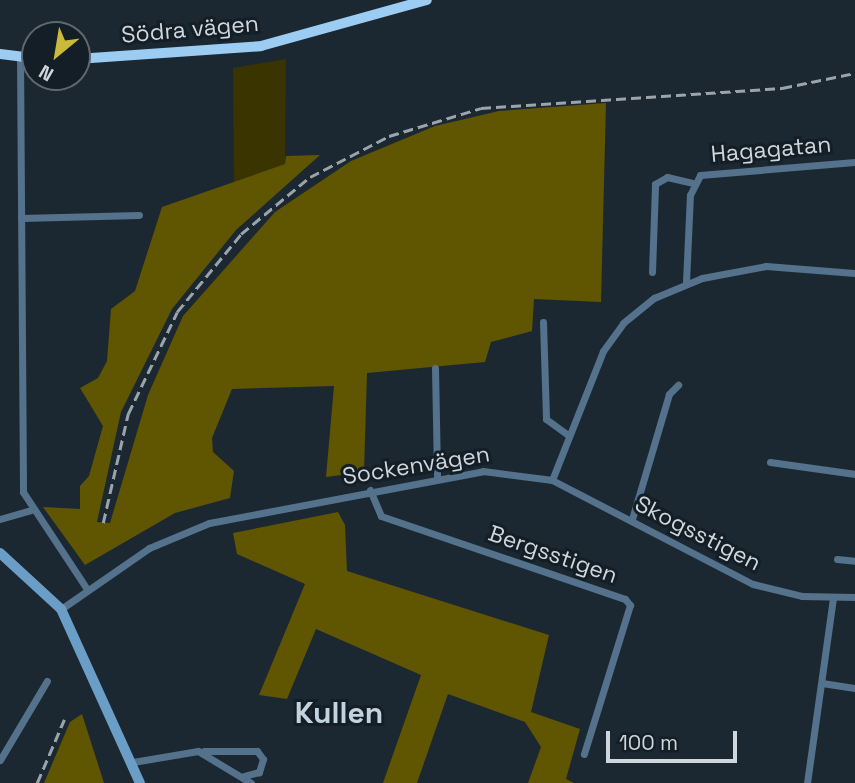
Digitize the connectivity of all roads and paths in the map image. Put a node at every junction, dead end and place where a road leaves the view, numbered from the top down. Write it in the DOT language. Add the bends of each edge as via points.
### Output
graph roads {
  1 [pos="427,0"];
  2 [pos="0,54"];
  3 [pos="20,56"];
  4 [pos="91,58"];
  5 [pos="855,162"];
  6 [pos="693,183"];
  7 [pos="139,215"];
  8 [pos="21,218"];
  9 [pos="652,272"];
  10 [pos="855,273"];
  11 [pos="686,282"];
  12 [pos="543,322"];
  13 [pos="435,368"];
  14 [pos="678,385"];
  15 [pos="567,434"];
  16 [pos="770,462"];
  17 [pos="855,474"];
  18 [pos="437,477"];
  19 [pos="552,480"];
  20 [pos="370,490"];
  21 [pos="31,510"];
  22 [pos="0,519"];
  23 [pos="632,519"];
  24 [pos="1,553"];
  25 [pos="837,559"];
  26 [pos="855,561"];
  27 [pos="87,589"];
  28 [pos="855,597"];
  29 [pos="833,598"];
  30 [pos="61,609"];
  31 [pos="47,681"];
  32 [pos="822,683"];
  33 [pos="855,688"];
  34 [pos="198,751"];
  35 [pos="584,754"];
  36 [pos="0,760"];
  37 [pos="134,762"];
  38 [pos="244,776"];
  39 [pos="140,783"];
  40 [pos="251,783"];
  41 [pos="807,783"];
  1 -- 4 [label="highway, Södra vägen" via="261,46"];
  2 -- 3 [label="highway"];
  3 -- 8 [label="street"];
  5 -- 6 [label="street, Hagagatan" via="708,171"];
  6 -- 9 [label="street, Hagagatan" via="667,177 655,184"];
  6 -- 11 [label="street, Hagagatan"];
  7 -- 8 [label="street"];
  8 -- 21 [label="street" via="23,492"];
  10 -- 11 [label="street" via="766,266"];
  11 -- 15 [label="street" via="654,298 612,336"];
  12 -- 15 [label="street" via="546,419"];
  13 -- 18 [label="street"];
  14 -- 23 [label="street" via="669,394"];
  15 -- 19 [label="street"];
  16 -- 17 [label="street"];
  18 -- 19 [label="street, Sockenvägen" via="504,471"];
  18 -- 20 [label="street, Sockenvägen"];
  19 -- 23 [label="street, Skogsstigen"];
  20 -- 27 [label="street, Sockenvägen" via="183,531"];
  20 -- 35 [label="street, Bergsstigen" via="381,516 625,599 630,605"];
  21 -- 22 [label="street" via="14,520"];
  21 -- 27 [label="street"];
  23 -- 29 [label="street, Skogsstigen" via="741,580"];
  24 -- 30 [label="main road"];
  25 -- 26 [label="street"];
  27 -- 30 [label="street, Sockenvägen"];
  28 -- 29 [label="street, Skogsstigen"];
  29 -- 32 [label="street"];
  30 -- 37 [label="main road"];
  31 -- 36 [label="street"];
  32 -- 33 [label="street"];
  32 -- 41 [label="street"];
  34 -- 37 [label="street"];
  34 -- 38 [label="street"];
  34 -- 38 [label="street" via="257,751 263,759 259,772"];
  37 -- 39 [label="main road"];
  38 -- 40 [label="street"];
}
